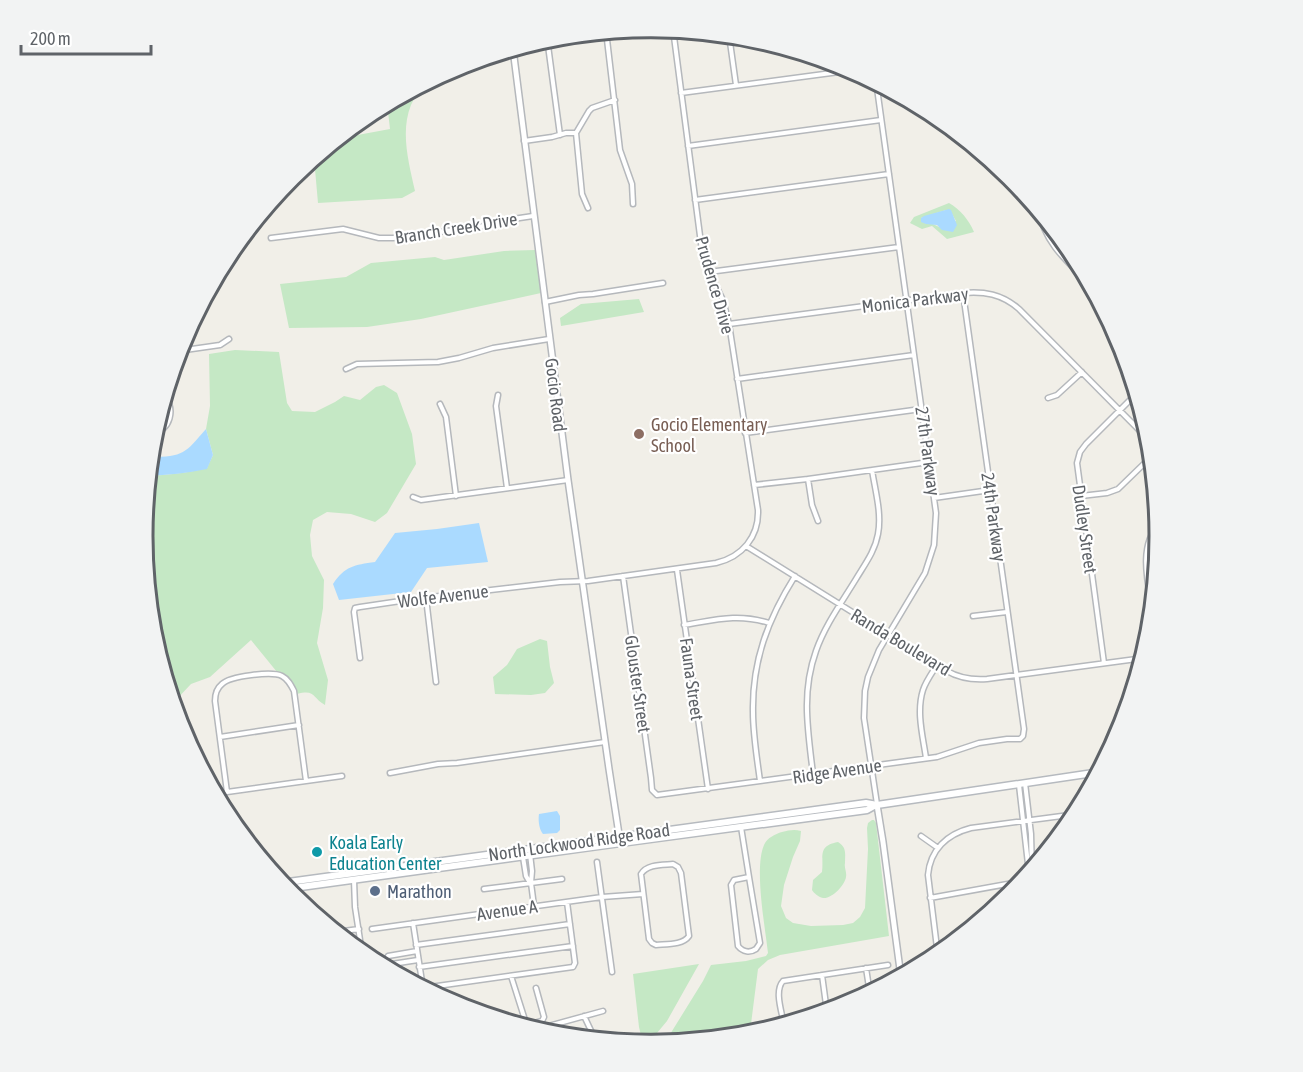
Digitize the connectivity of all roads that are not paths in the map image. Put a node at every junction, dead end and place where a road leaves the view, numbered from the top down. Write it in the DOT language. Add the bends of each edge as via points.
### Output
graph roads {
  1 [pos="674,39"];
  2 [pos="607,40"];
  3 [pos="730,44"];
  4 [pos="548,48"];
  5 [pos="514,57"];
  6 [pos="835,72"];
  7 [pos="736,85"];
  8 [pos="877,92"];
  9 [pos="681,93"];
  10 [pos="615,100"];
  11 [pos="881,120"];
  12 [pos="576,133"];
  13 [pos="560,135"];
  14 [pos="524,141"];
  15 [pos="688,146"];
  16 [pos="889,174"];
  17 [pos="695,200"];
  18 [pos="633,204"];
  19 [pos="588,208"];
  20 [pos="533,216"];
  21 [pos="1045,230"];
  22 [pos="272,238"];
  23 [pos="899,247"];
  24 [pos="1068,262"];
  25 [pos="709,272"];
  26 [pos="663,283"];
  27 [pos="963,293"];
  28 [pos="906,301"];
  29 [pos="544,303"];
  30 [pos="729,324"];
  31 [pos="229,339"];
  32 [pos="549,339"];
  33 [pos="189,349"];
  34 [pos="914,355"];
  35 [pos="346,369"];
  36 [pos="1082,372"];
  37 [pos="737,379"];
  38 [pos="498,395"];
  39 [pos="1048,398"];
  40 [pos="1131,399"];
  41 [pos="440,404"];
  42 [pos="170,407"];
  43 [pos="921,409"];
  44 [pos="1120,410"];
  45 [pos="166,426"];
  46 [pos="1138,428"];
  47 [pos="745,433"];
  48 [pos="929,462"];
  49 [pos="1145,463"];
  50 [pos="872,470"];
  51 [pos="808,479"];
  52 [pos="567,480"];
  53 [pos="754,485"];
  54 [pos="507,488"];
  55 [pos="990,490"];
  56 [pos="456,495"];
  57 [pos="1081,496"];
  58 [pos="413,497"];
  59 [pos="934,498"];
  60 [pos="819,521"];
  61 [pos="1150,537"];
  62 [pos="746,546"];
  63 [pos="677,570"];
  64 [pos="1148,575"];
  65 [pos="623,576"];
  66 [pos="795,576"];
  67 [pos="582,581"];
  68 [pos="426,598"];
  69 [pos="840,605"];
  70 [pos="1007,612"];
  71 [pos="973,616"];
  72 [pos="769,623"];
  73 [pos="684,624"];
  74 [pos="889,635"];
  75 [pos="360,658"];
  76 [pos="1134,659"];
  77 [pos="1104,663"];
  78 [pos="937,665"];
  79 [pos="1016,675"];
  80 [pos="436,682"];
  81 [pos="299,725"];
  82 [pos="220,737"];
  83 [pos="1020,739"];
  84 [pos="604,742"];
  85 [pos="926,758"];
  86 [pos="871,766"];
  87 [pos="1090,773"];
  88 [pos="390,774"];
  89 [pos="813,774"];
  90 [pos="342,776"];
  91 [pos="306,781"];
  92 [pos="760,781"];
  93 [pos="1022,783"];
  94 [pos="708,789"];
  95 [pos="226,792"];
  96 [pos="652,792"];
  97 [pos="877,805"];
  98 [pos="1064,816"];
  99 [pos="1030,821"];
  100 [pos="1024,822"];
  101 [pos="740,823"];
  102 [pos="921,836"];
  103 [pos="620,840"];
  104 [pos="938,848"];
  105 [pos="527,853"];
  106 [pos="1031,859"];
  107 [pos="597,862"];
  108 [pos="1028,863"];
  109 [pos="353,876"];
  110 [pos="749,877"];
  111 [pos="562,879"];
  112 [pos="293,882"];
  113 [pos="531,883"];
  114 [pos="1008,884"];
  115 [pos="298,887"];
  116 [pos="484,889"];
  117 [pos="643,894"];
  118 [pos="602,897"];
  119 [pos="930,898"];
  120 [pos="567,902"];
  121 [pos="534,906"];
  122 [pos="413,924"];
  123 [pos="570,924"];
  124 [pos="358,929"];
  125 [pos="372,929"];
  126 [pos="347,930"];
  127 [pos="360,939"];
  128 [pos="936,944"];
  129 [pos="416,945"];
  130 [pos="573,946"];
  131 [pos="417,951"];
  132 [pos="386,957"];
  133 [pos="418,960"];
  134 [pos="395,964"];
  135 [pos="888,965"];
  136 [pos="419,967"];
  137 [pos="866,968"];
  138 [pos="900,969"];
  139 [pos="612,972"];
  140 [pos="822,975"];
  141 [pos="511,976"];
  142 [pos="421,978"];
  143 [pos="869,985"];
  144 [pos="437,986"];
  145 [pos="536,988"];
  146 [pos="826,1003"];
  147 [pos="603,1011"];
  148 [pos="584,1016"];
  149 [pos="783,1017"];
  150 [pos="525,1019"];
  151 [pos="541,1022"];
  152 [pos="556,1025"];
  153 [pos="591,1030"];
  1 -- 9 [label="street, Prudence Drive"];
  2 -- 10 [label="street"];
  3 -- 7 [label="street"];
  4 -- 13 [label="street"];
  5 -- 14 [label="street, Gocio Road"];
  6 -- 7 [label="street"];
  7 -- 9 [label="street"];
  8 -- 11 [label="street, 27th Parkway"];
  9 -- 15 [label="street, Prudence Drive"];
  10 -- 12 [label="street" via="592,108"];
  10 -- 18 [label="street" via="620,150 632,184"];
  11 -- 15 [label="street"];
  11 -- 16 [label="street, 27th Parkway"];
  12 -- 13 [label="street"];
  12 -- 19 [label="street" via="582,194"];
  13 -- 14 [label="street"];
  14 -- 20 [label="street, Gocio Road"];
  15 -- 17 [label="street, Prudence Drive"];
  16 -- 17 [label="street"];
  16 -- 23 [label="street, 27th Parkway"];
  17 -- 25 [label="street, Prudence Drive"];
  20 -- 22 [label="street, Branch Creek Drive" via="393,238 343,229"];
  20 -- 29 [label="street, Gocio Road"];
  21 -- 24 [label="street"];
  23 -- 25 [label="street"];
  23 -- 28 [label="street, 27th Parkway"];
  25 -- 30 [label="street, Prudence Drive" via="723,300"];
  26 -- 29 [label="street"];
  27 -- 28 [label="street, Monica Parkway"];
  27 -- 36 [label="street, Monica Parkway" via="990,293 1008,300"];
  27 -- 55 [label="street, 24th Parkway"];
  28 -- 30 [label="street, Monica Parkway"];
  28 -- 34 [label="street, 27th Parkway"];
  29 -- 32 [label="street, Gocio Road"];
  30 -- 37 [label="street, Prudence Drive"];
  31 -- 33 [label="street" via="220,345"];
  32 -- 35 [label="street" via="438,362 357,364"];
  32 -- 52 [label="street, Gocio Road"];
  34 -- 37 [label="street"];
  34 -- 43 [label="street, 27th Parkway"];
  36 -- 39 [label="street" via="1057,395"];
  36 -- 44 [label="street, Monica Parkway"];
  37 -- 47 [label="street, Prudence Drive"];
  38 -- 54 [label="street" via="496,406"];
  40 -- 44 [label="street, Dudley Street"];
  41 -- 56 [label="street" via="446,417"];
  42 -- 45 [label="street" via="171,417"];
  43 -- 47 [label="street"];
  43 -- 48 [label="street, 27th Parkway"];
  44 -- 46 [label="street, Monica Parkway"];
  44 -- 57 [label="street, Dudley Street" via="1080,453 1077,467"];
  47 -- 53 [label="street, Prudence Drive"];
  48 -- 50 [label="street"];
  48 -- 59 [label="street, 27th Parkway"];
  49 -- 57 [label="street" via="1118,489"];
  50 -- 51 [label="street"];
  50 -- 69 [label="street" via="879,514 876,541"];
  51 -- 53 [label="street"];
  51 -- 60 [label="street"];
  52 -- 54 [label="street"];
  52 -- 67 [label="street, Gocio Road"];
  53 -- 62 [label="street, Prudence Drive" via="758,520"];
  54 -- 56 [label="street"];
  55 -- 59 [label="street"];
  55 -- 70 [label="street, 24th Parkway"];
  56 -- 58 [label="street" via="421,500"];
  57 -- 77 [label="street, Dudley Street"];
  59 -- 74 [label="street, 27th Parkway" via="936,529 930,561"];
  61 -- 64 [label="street" via="1146,555"];
  62 -- 63 [label="street" via="727,560"];
  62 -- 66 [label="street, Randa Boulevard"];
  63 -- 65 [label="street"];
  63 -- 73 [label="street, Fauna Street"];
  65 -- 67 [label="street"];
  65 -- 96 [label="street, Glouster Street"];
  66 -- 69 [label="street, Randa Boulevard"];
  66 -- 72 [label="street"];
  67 -- 68 [label="street, Wolfe Avenue"];
  67 -- 84 [label="street, Gocio Road"];
  68 -- 75 [label="street, Wolfe Avenue" via="355,608"];
  68 -- 80 [label="street"];
  69 -- 74 [label="street, Randa Boulevard"];
  69 -- 89 [label="street" via="820,642 807,689"];
  70 -- 71 [label="street"];
  70 -- 79 [label="street, 24th Parkway"];
  72 -- 73 [label="street" via="738,617"];
  72 -- 92 [label="street" via="758,658 753,696"];
  73 -- 94 [label="street, Fauna Street"];
  74 -- 78 [label="street, Randa Boulevard"];
  74 -- 86 [label="street, 27th Parkway" via="873,662 865,692 864,718"];
  76 -- 77 [label="street, Randa Boulevard"];
  77 -- 79 [label="street, Randa Boulevard"];
  78 -- 79 [label="street, Randa Boulevard" via="970,679"];
  78 -- 85 [label="street" via="921,699"];
  79 -- 83 [label="street, 24th Parkway" via="1024,729"];
  81 -- 82 [label="street"];
  81 -- 82 [label="street" via="291,685 282,676 267,673 232,679 217,689"];
  81 -- 91 [label="street"];
  82 -- 95 [label="street"];
  83 -- 85 [label="street, Ridge Avenue" via="979,743"];
  84 -- 88 [label="street"];
  84 -- 103 [label="street, Gocio Road"];
  85 -- 86 [label="street, Ridge Avenue"];
  86 -- 89 [label="street, Ridge Avenue"];
  86 -- 97 [label="street, 27th Parkway"];
  87 -- 93 [label="main road, North Lockwood Ridge Road"];
  89 -- 92 [label="street, Ridge Avenue"];
  90 -- 91 [label="street"];
  91 -- 95 [label="street"];
  92 -- 94 [label="street, Ridge Avenue"];
  93 -- 97 [label="main road, North Lockwood Ridge Road"];
  93 -- 99 [label="street"];
  93 -- 100 [label="street"];
  94 -- 96 [label="street, Ridge Avenue" via="658,795"];
  97 -- 101 [label="main road, North Lockwood Ridge Road" via="866,803"];
  97 -- 138 [label="street"];
  98 -- 99 [label="street"];
  99 -- 100 [label="street"];
  99 -- 106 [label="street"];
  100 -- 104 [label="street" via="962,830"];
  100 -- 108 [label="street"];
  101 -- 103 [label="main road, North Lockwood Ridge Road"];
  101 -- 110 [label="street"];
  102 -- 104 [label="street"];
  103 -- 105 [label="main road, North Lockwood Ridge Road"];
  103 -- 105 [label="main road, North Lockwood Ridge Road" via="560,844"];
  104 -- 119 [label="street" via="928,870"];
  105 -- 109 [label="main road, North Lockwood Ridge Road"];
  105 -- 113 [label="street" via="526,876"];
  107 -- 118 [label="street"];
  109 -- 112 [label="main road, North Lockwood Ridge Road"];
  109 -- 115 [label="main road, North Lockwood Ridge Road"];
  109 -- 124 [label="street"];
  110 -- 110 [label="street" via="734,880 731,885 738,946 747,952 760,943"];
  111 -- 113 [label="street"];
  113 -- 116 [label="street"];
  113 -- 121 [label="street"];
  114 -- 119 [label="street"];
  117 -- 117 [label="street" via="650,941 658,945 687,939 690,934 678,867 673,864 644,869 640,877"];
  117 -- 118 [label="street, Avenue A"];
  118 -- 120 [label="street, Avenue A"];
  118 -- 139 [label="street"];
  119 -- 128 [label="street"];
  120 -- 121 [label="street, Avenue A"];
  120 -- 123 [label="street"];
  121 -- 122 [label="street, Avenue A"];
  122 -- 125 [label="street, Avenue A"];
  122 -- 129 [label="street"];
  123 -- 129 [label="street"];
  123 -- 130 [label="street"];
  124 -- 126 [label="street"];
  124 -- 127 [label="street"];
  129 -- 131 [label="street"];
  130 -- 136 [label="street"];
  130 -- 141 [label="street" via="575,966"];
  131 -- 132 [label="street"];
  131 -- 133 [label="street"];
  133 -- 134 [label="street"];
  133 -- 136 [label="street"];
  135 -- 137 [label="street"];
  136 -- 142 [label="street"];
  137 -- 140 [label="street"];
  137 -- 143 [label="street"];
  140 -- 146 [label="street"];
  140 -- 149 [label="street" via="781,983"];
  141 -- 144 [label="street"];
  141 -- 150 [label="street"];
  145 -- 151 [label="street" via="544,1017"];
  147 -- 148 [label="street"];
  148 -- 152 [label="street"];
  148 -- 153 [label="street"];
}
